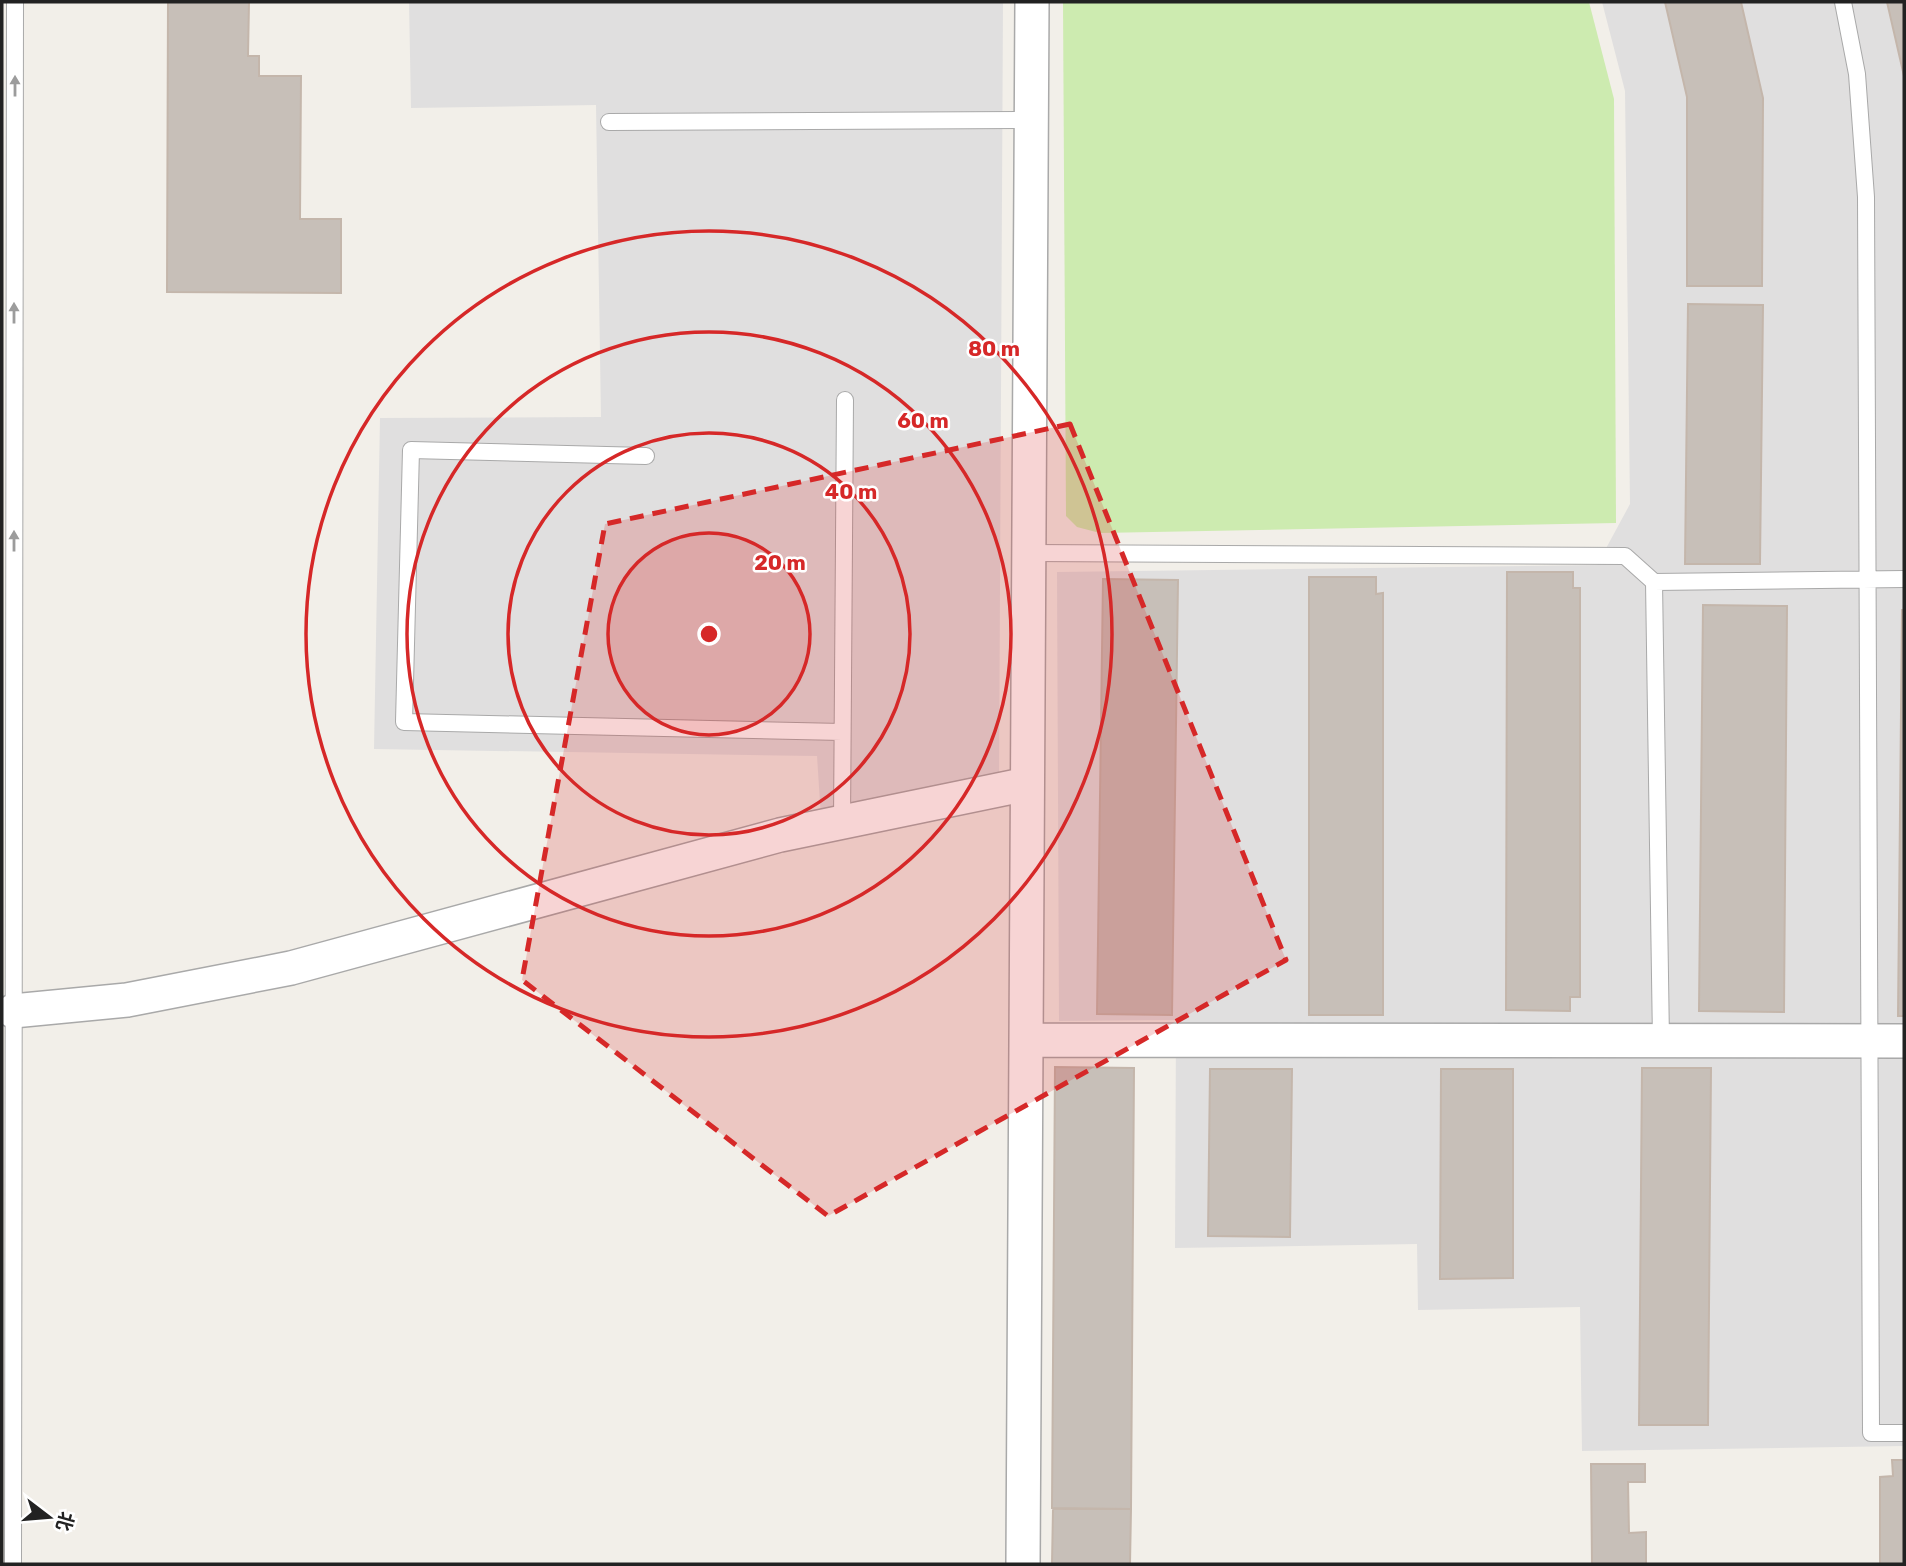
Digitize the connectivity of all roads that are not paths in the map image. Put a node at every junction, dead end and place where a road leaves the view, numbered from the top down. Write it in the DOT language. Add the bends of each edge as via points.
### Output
graph roads {
  1 [pos="15,2"];
  2 [pos="1031,2"];
  3 [pos="1843,2"];
  4 [pos="1031,120"];
  5 [pos="608,122"];
  6 [pos="845,400"];
  7 [pos="646,456"];
  8 [pos="1028,553"];
  9 [pos="1868,579"];
  10 [pos="1904,579"];
  11 [pos="1654,582"];
  12 [pos="842,732"];
  13 [pos="1027,784"];
  14 [pos="842,822"];
  15 [pos="13,1011"];
  16 [pos="1026,1040"];
  17 [pos="1661,1041"];
  18 [pos="1870,1041"];
  19 [pos="1904,1041"];
  20 [pos="1904,1433"];
  21 [pos="13,1564"];
  22 [pos="1023,1564"];
  15 -- 1 [label="lane, one-way"];
  2 -- 4 [label="street"];
  3 -- 9 [label="lane" via="1857,74 1866,197"];
  4 -- 5 [label="lane"];
  4 -- 8 [label="street"];
  6 -- 12 [label="lane"];
  7 -- 12 [label="lane" via="411,450 404,722"];
  8 -- 11 [label="lane" via="1625,556"];
  8 -- 13 [label="street"];
  9 -- 10 [label="lane"];
  9 -- 11 [label="lane"];
  9 -- 18 [label="lane"];
  11 -- 17 [label="lane"];
  12 -- 14 [label="lane"];
  13 -- 14 [label="street"];
  13 -- 16 [label="street"];
  14 -- 15 [label="street" via="291,968 127,1000"];
  15 -- 21 [label="lane"];
  16 -- 17 [label="street"];
  16 -- 22 [label="street"];
  17 -- 18 [label="street"];
  18 -- 19 [label="street"];
  18 -- 20 [label="lane" via="1871,1433"];
}
